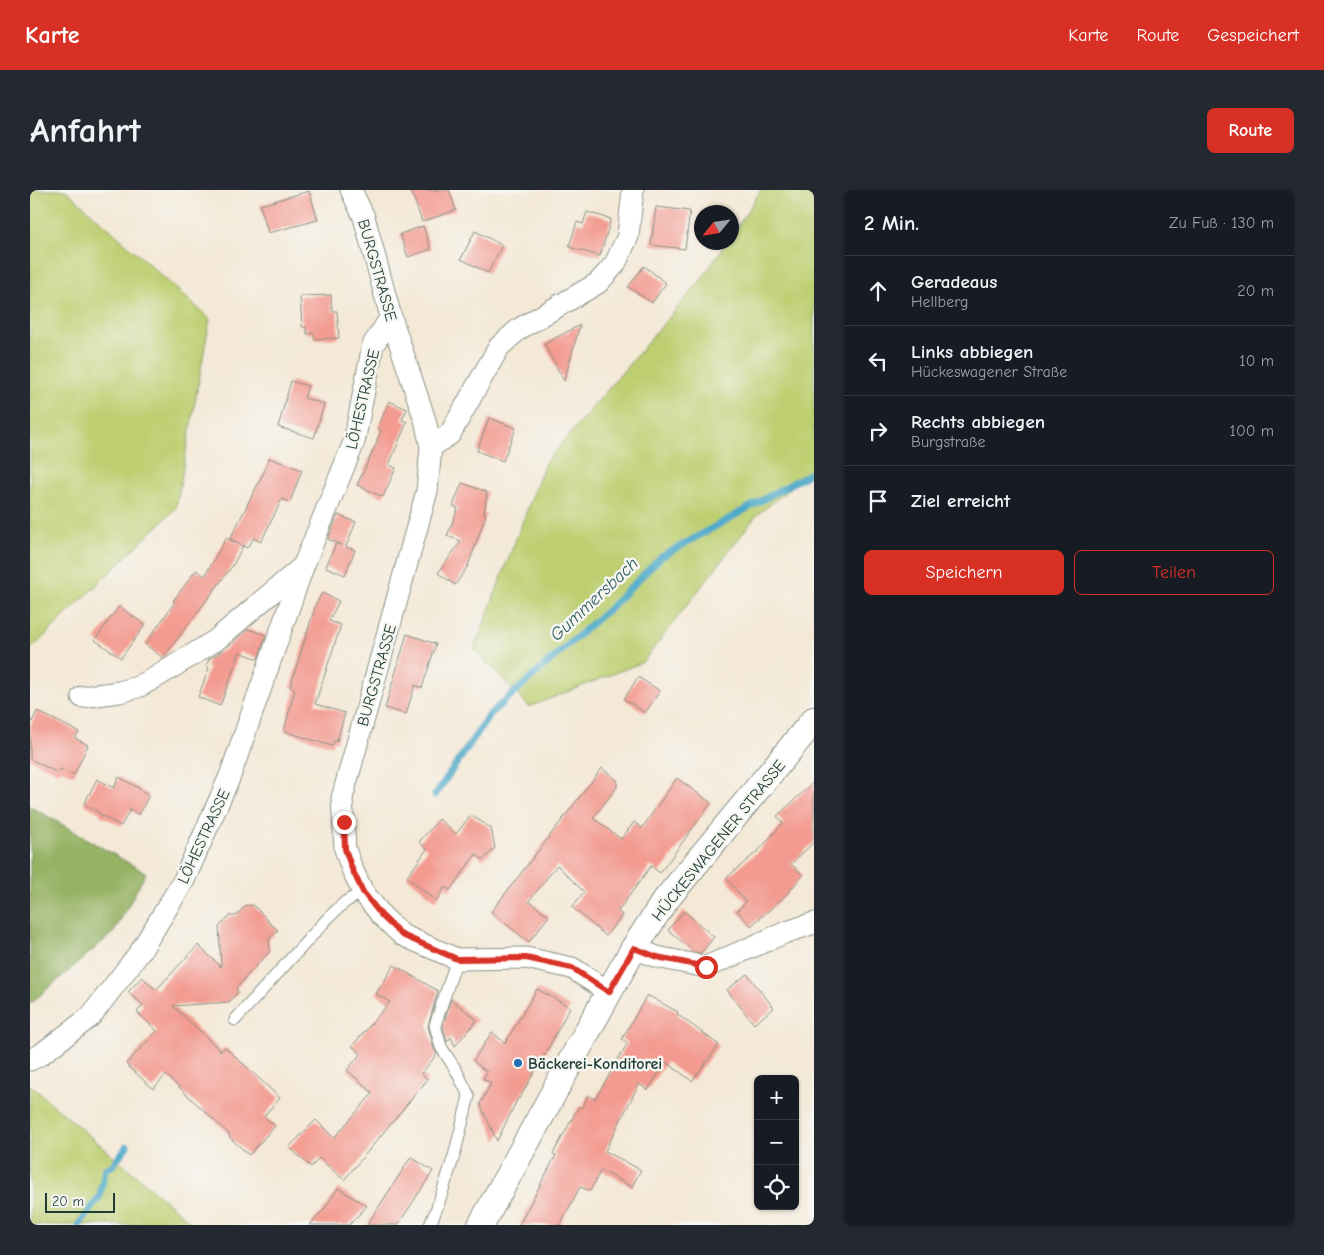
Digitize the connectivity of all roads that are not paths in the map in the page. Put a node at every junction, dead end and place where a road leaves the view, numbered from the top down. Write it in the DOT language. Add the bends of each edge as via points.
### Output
graph roads {
  1 [pos="351,190"];
  2 [pos="633,190"];
  3 [pos="391,317"];
  4 [pos="431,447"];
  5 [pos="302,567"];
  6 [pos="82,697"];
  7 [pos="814,720"];
  8 [pos="363,892"];
  9 [pos="814,923"];
  10 [pos="634,948"];
  11 [pos="457,959"];
  12 [pos="609,992"];
  13 [pos="235,1020"];
  14 [pos="30,1060"];
  15 [pos="430,1225"];
  16 [pos="481,1225"];
  1 -- 3 [label="street, BURGSTRASSE" via="364,217"];
  2 -- 4 [label="street" via="628,236 615,264 598,283 519,329 499,347 450,434"];
  3 -- 4 [label="street, BURGSTRASSE"];
  3 -- 5 [label="street, LÖHESTRASSE" via="373,346 354,442"];
  4 -- 8 [label="street, BURGSTRASSE" via="428,491 342,798 345,849"];
  5 -- 6 [label="street, LÖHESTRASSE" via="216,640 158,676 119,692"];
  5 -- 14 [label="street, LÖHESTRASSE" via="230,776 184,880 140,952 90,1017"];
  7 -- 10 [label="street, HÜCKESWAGENER STRASSE" via="664,902"];
  8 -- 11 [label="street, BURGSTRASSE" via="402,935"];
  8 -- 13 [label="lane" via="345,902 328,918"];
  9 -- 10 [label="street" via="706,967 657,957"];
  10 -- 12 [label="street, HÜCKESWAGENER STRASSE"];
  11 -- 12 [label="street, BURGSTRASSE" via="526,958 572,968"];
  11 -- 15 [label="lane" via="435,1025 441,1047 469,1096 454,1156"];
  12 -- 16 [label="street, HÜCKESWAGENER STRASSE"];
}
